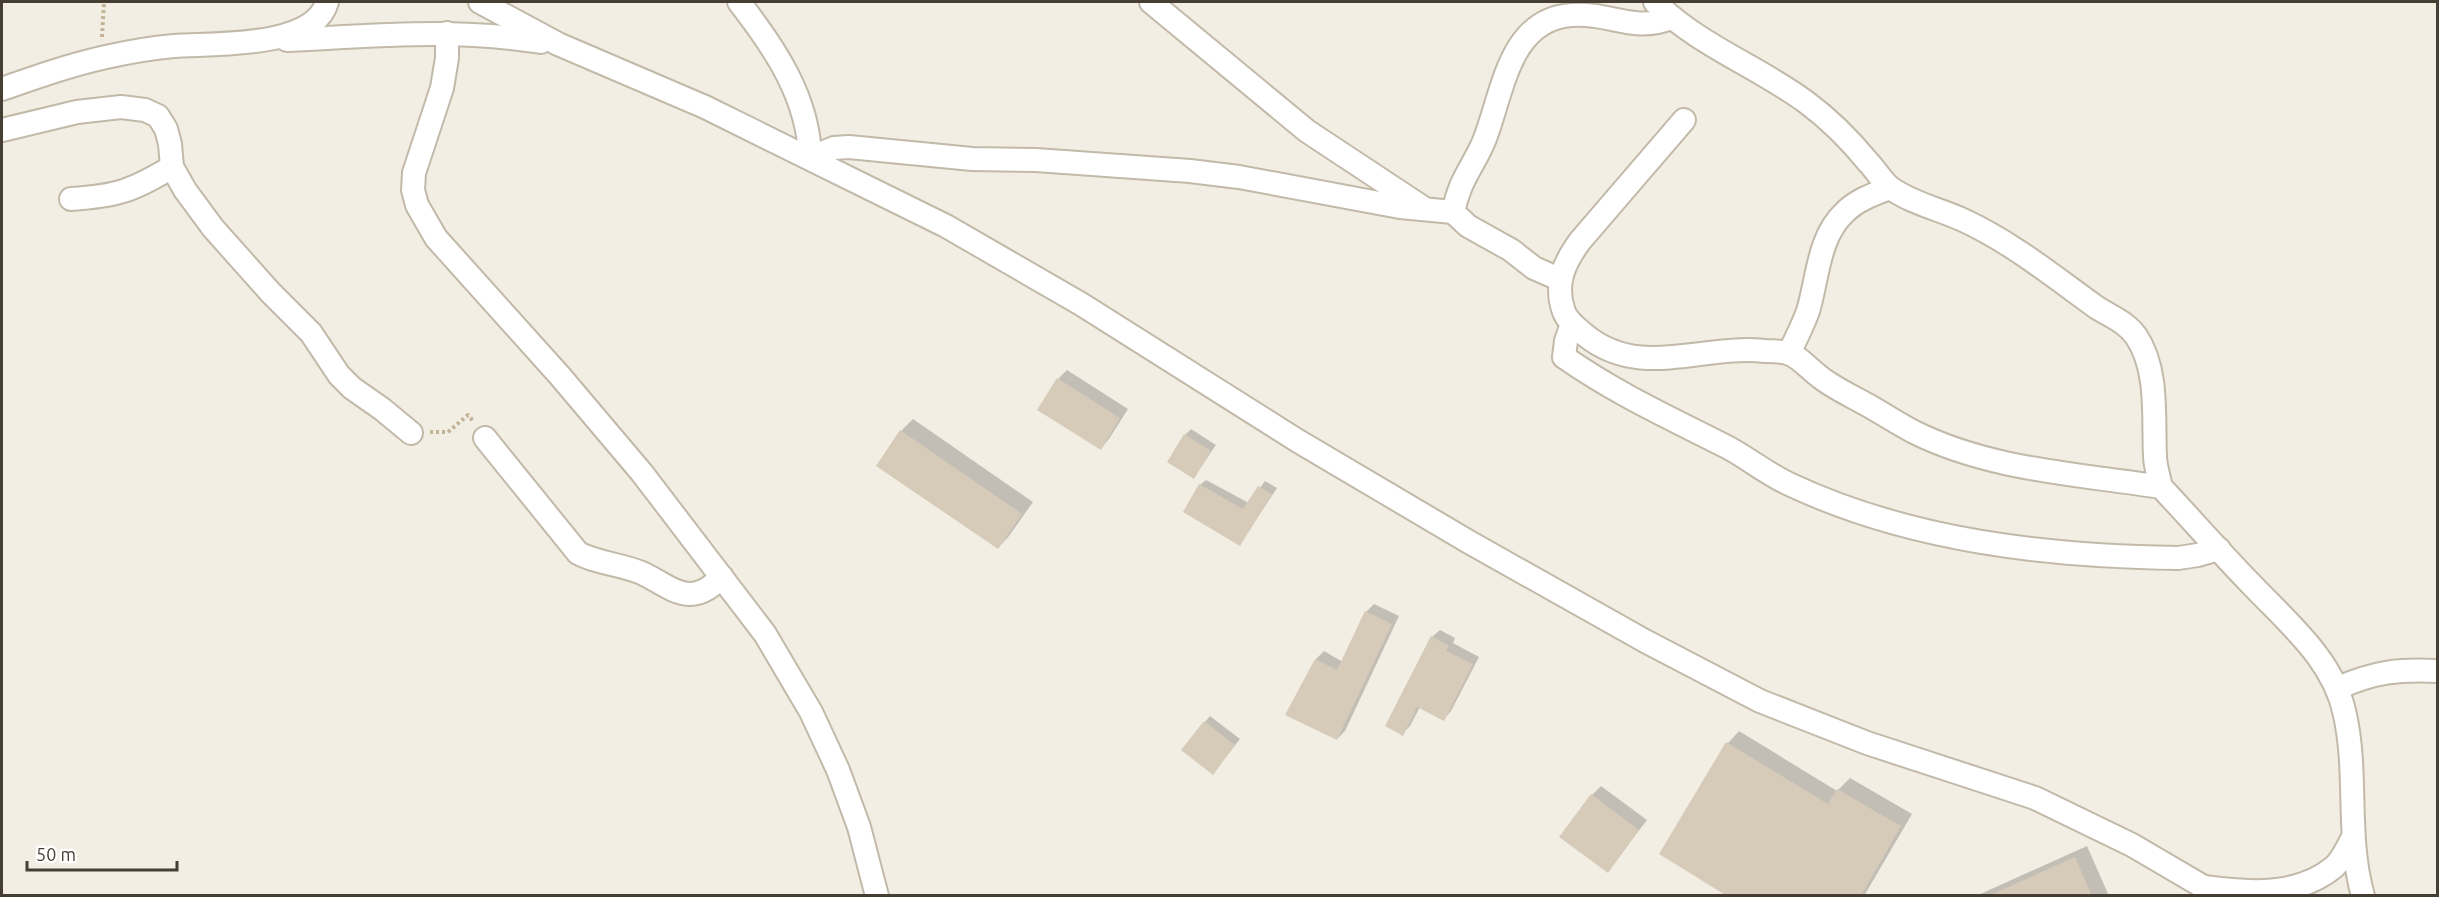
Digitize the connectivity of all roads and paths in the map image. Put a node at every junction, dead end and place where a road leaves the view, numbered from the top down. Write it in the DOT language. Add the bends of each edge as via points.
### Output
graph roads {
  1 [pos="104,2"];
  2 [pos="327,2"];
  3 [pos="480,2"];
  4 [pos="739,2"];
  5 [pos="1151,2"];
  6 [pos="1655,2"];
  7 [pos="1671,18"];
  8 [pos="447,33"];
  9 [pos="262,42"];
  10 [pos="558,44"];
  11 [pos="93,60"];
  12 [pos="2,89"];
  13 [pos="1684,120"];
  14 [pos="2,130"];
  15 [pos="810,158"];
  16 [pos="172,167"];
  17 [pos="1890,188"];
  18 [pos="71,199"];
  19 [pos="1426,209"];
  20 [pos="1453,212"];
  21 [pos="1559,279"];
  22 [pos="1572,324"];
  23 [pos="1789,353"];
  24 [pos="411,433"];
  25 [pos="486,438"];
  26 [pos="2161,487"];
  27 [pos="2219,549"];
  28 [pos="722,577"];
  29 [pos="2438,672"];
  30 [pos="2338,688"];
  31 [pos="2352,839"];
  32 [pos="2211,891"];
  33 [pos="877,896"];
  34 [pos="2363,896"];
  1 -- 11 [label="path" via="100,57"];
  2 -- 9 [label="street" via="306,28"];
  3 -- 10 [label="street"];
  4 -- 15 [label="street" via="781,61 802,107 810,137"];
  5 -- 19 [label="street" via="1306,131"];
  6 -- 7 [label="street"];
  7 -- 17 [label="street" via="1806,102 1848,138"];
  7 -- 20 [label="street" via="1639,25 1594,15 1571,15 1536,27 1523,41 1504,75 1484,142 1461,186"];
  8 -- 9 [label="street"];
  8 -- 10 [label="street" via="503,35"];
  8 -- 28 [label="street" via="442,88 414,173 413,190 425,221 642,473"];
  9 -- 11 [label="street" via="171,46"];
  10 -- 15 [label="street" via="705,107"];
  11 -- 12 [label="street"];
  13 -- 21 [label="street" via="1580,241"];
  14 -- 16 [label="street" via="77,112 121,107 145,110 158,116 166,129"];
  15 -- 19 [label="street" via="834,148 849,147 972,159 1190,171 1388,206"];
  15 -- 32 [label="street" via="946,226 1071,298 1298,441 1469,542 1760,701 1867,743 2035,798 2169,865"];
  16 -- 18 [label="street" via="122,193"];
  16 -- 24 [label="street" via="213,228 311,333 339,375"];
  17 -- 23 [label="street" via="1845,211 1835,225 1823,248 1808,309"];
  17 -- 26 [label="street" via="1998,239 2123,322 2136,336 2151,375 2155,459"];
  19 -- 20 [label="street"];
  20 -- 21 [label="street" via="1534,268"];
  21 -- 22 [label="street" via="1560,300"];
  22 -- 23 [label="street" via="1595,343 1623,356 1673,358 1751,349"];
  22 -- 27 [label="street" via="1564,357 1603,384 1830,502 1894,524 2048,552 2178,558"];
  23 -- 26 [label="street" via="1830,384 1914,432 1953,448 2065,475"];
  24 -- 25 [label="path" via="448,432 468,415"];
  25 -- 28 [label="street" via="578,553 644,574 692,595 708,589"];
  26 -- 27 [label="street"];
  27 -- 30 [label="street" via="2323,661"];
  28 -- 33 [label="street" via="765,634 811,712 859,827"];
  29 -- 30 [label="street" via="2386,671"];
  30 -- 31 [label="street" via="2350,745"];
  31 -- 32 [label="street" via="2336,865 2318,879 2291,888 2252,893"];
  31 -- 34 [label="street"];
}
